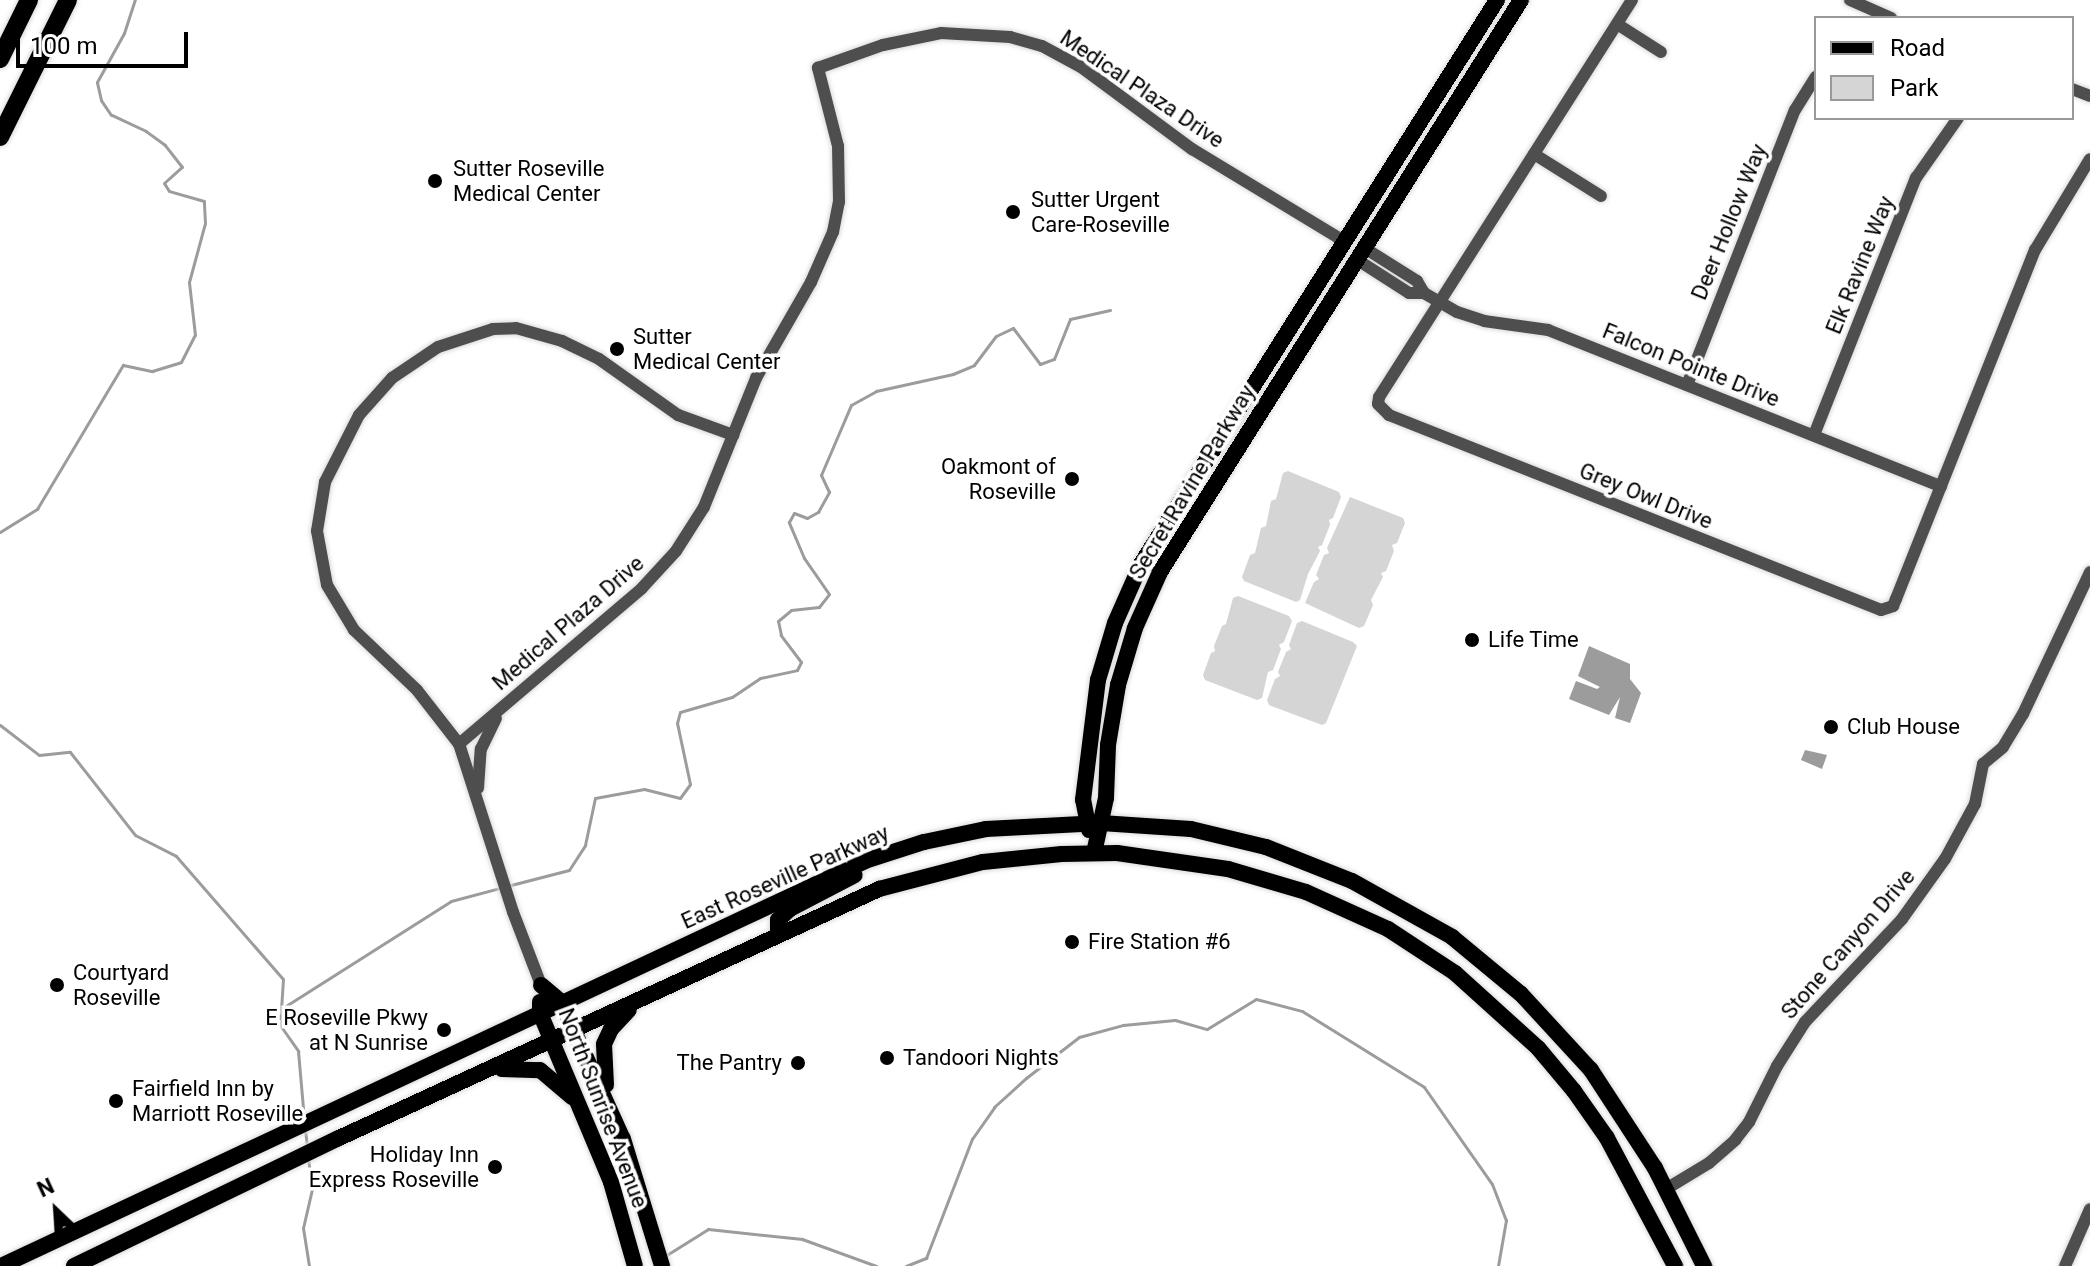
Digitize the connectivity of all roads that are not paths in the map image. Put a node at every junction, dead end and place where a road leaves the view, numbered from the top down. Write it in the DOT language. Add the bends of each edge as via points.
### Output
graph roads {
  1 [pos="29,0"];
  2 [pos="68,0"];
  3 [pos="1497,0"];
  4 [pos="1521,0"];
  5 [pos="1632,0"];
  6 [pos="1854,2"];
  7 [pos="1886,16"];
  8 [pos="1617,24"];
  9 [pos="1661,52"];
  10 [pos="0,59"];
  11 [pos="1814,80"];
  12 [pos="1957,120"];
  13 [pos="0,137"];
  14 [pos="1534,154"];
  15 [pos="2090,159"];
  16 [pos="1601,196"];
  17 [pos="1344,241"];
  18 [pos="1360,253"];
  19 [pos="1394,266"];
  20 [pos="1386,278"];
  21 [pos="1424,293"];
  22 [pos="1439,303"];
  23 [pos="1687,385"];
  24 [pos="733,435"];
  25 [pos="1814,435"];
  26 [pos="1941,486"];
  27 [pos="2090,572"];
  28 [pos="502,708"];
  29 [pos="459,744"];
  30 [pos="478,796"];
  31 [pos="1094,823"];
  32 [pos="894,851"];
  33 [pos="1094,853"];
  34 [pos="778,934"];
  35 [pos="541,985"];
  36 [pos="651,994"];
  37 [pos="561,1002"];
  38 [pos="540,1013"];
  39 [pos="574,1030"];
  40 [pos="553,1040"];
  41 [pos="474,1077"];
  42 [pos="614,1118"];
  43 [pos="588,1122"];
  44 [pos="1619,1159"];
  45 [pos="1666,1189"];
  46 [pos="2090,1209"];
  47 [pos="1,1266"];
  48 [pos="74,1266"];
  49 [pos="635,1266"];
  50 [pos="662,1266"];
  51 [pos="1675,1266"];
  52 [pos="1704,1266"];
  53 [pos="2065,1266"];
  1 -- 10 [label="highway"];
  2 -- 13 [label="highway"];
  3 -- 17 [label="main road, Secret Ravine Parkway"];
  4 -- 18 [label="main road, Secret Ravine Parkway"];
  5 -- 8 [label="street, Grey Owl Drive"];
  6 -- 7 [label="street"];
  8 -- 9 [label="street"];
  8 -- 14 [label="street, Grey Owl Drive"];
  11 -- 23 [label="street, Deer Hollow Way" via="1795,110"];
  12 -- 25 [label="street, Elk Ravine Way" via="1916,178"];
  14 -- 16 [label="street"];
  14 -- 22 [label="street, Grey Owl Drive"];
  15 -- 26 [label="street, Grey Owl Drive" via="2035,250"];
  17 -- 18 [label="main road"];
  17 -- 24 [label="street, Medical Plaza Drive" via="1192,149 1081,67 1042,46 965,32 883,45 818,68 838,146 840,189 833,232 756,378"];
  17 -- 31 [label="main road, Secret Ravine Parkway" via="1165,522 1123,603 1096,690 1083,800"];
  18 -- 19 [label="street, Falcon Pointe Drive"];
  18 -- 20 [label="street, Falcon Pointe Drive"];
  18 -- 31 [label="main road, Secret Ravine Parkway" via="1184,528 1142,611 1118,685"];
  19 -- 20 [label="street"];
  19 -- 21 [label="street, Falcon Pointe Drive" via="1417,281"];
  20 -- 21 [label="street, Falcon Pointe Drive" via="1409,293"];
  21 -- 22 [label="street, Falcon Pointe Drive"];
  22 -- 23 [label="street, Falcon Pointe Drive" via="1484,321 1548,330"];
  22 -- 26 [label="street, Grey Owl Drive" via="1379,397 1381,411 1881,610 1893,606"];
  23 -- 25 [label="street, Falcon Pointe Drive"];
  24 -- 28 [label="street, Medical Plaza Drive" via="710,496 676,551 627,602"];
  24 -- 29 [label="street" via="658,404 582,351 516,328 483,331 438,347 405,368 370,401 347,433 325,482 317,531 322,568 334,601 354,630 417,690"];
  25 -- 26 [label="street, Falcon Pointe Drive"];
  27 -- 45 [label="street, Stone Canyon Drive" via="2023,714 2003,747 1983,764 1981,790 1969,818 1915,902 1805,1022 1735,1140"];
  28 -- 29 [label="street, Medical Plaza Drive"];
  28 -- 30 [label="street" via="481,749"];
  29 -- 30 [label="street"];
  30 -- 35 [label="street"];
  31 -- 32 [label="main road, East Roseville Parkway" via="996,828"];
  31 -- 33 [label="main road, Secret Ravine Parkway"];
  31 -- 45 [label="main road, East Roseville Parkway" via="1191,829 1266,847 1352,881 1432,924 1498,973 1571,1045 1622,1113"];
  32 -- 34 [label="main road" via="790,909 778,920"];
  32 -- 37 [label="main road, East Roseville Parkway" via="809,885"];
  33 -- 34 [label="main road" via="1015,858 931,873 879,889"];
  33 -- 44 [label="main road" via="1173,859 1255,876 1388,929 1474,988 1538,1048"];
  34 -- 36 [label="main road"];
  35 -- 37 [label="main road, North Sunrise Avenue"];
  35 -- 38 [label="main road, North Sunrise Avenue"];
  36 -- 39 [label="main road"];
  36 -- 42 [label="main road" via="620,1018 604,1044 603,1070"];
  37 -- 38 [label="main road, East Roseville Parkway"];
  37 -- 39 [label="main road, North Sunrise Avenue"];
  38 -- 40 [label="main road, North Sunrise Avenue"];
  38 -- 47 [label="main road, East Roseville Parkway"];
  39 -- 40 [label="main road"];
  39 -- 42 [label="main road, North Sunrise Avenue"];
  40 -- 41 [label="main road"];
  40 -- 43 [label="main road, North Sunrise Avenue"];
  41 -- 43 [label="main road" via="516,1067 540,1070 568,1091"];
  41 -- 48 [label="main road"];
  42 -- 50 [label="main road, North Sunrise Avenue"];
  43 -- 49 [label="main road, North Sunrise Avenue"];
  44 -- 45 [label="main road" via="1651,1186"];
  44 -- 51 [label="main road"];
  45 -- 52 [label="main road, East Roseville Parkway"];
  46 -- 53 [label="street"];
}
